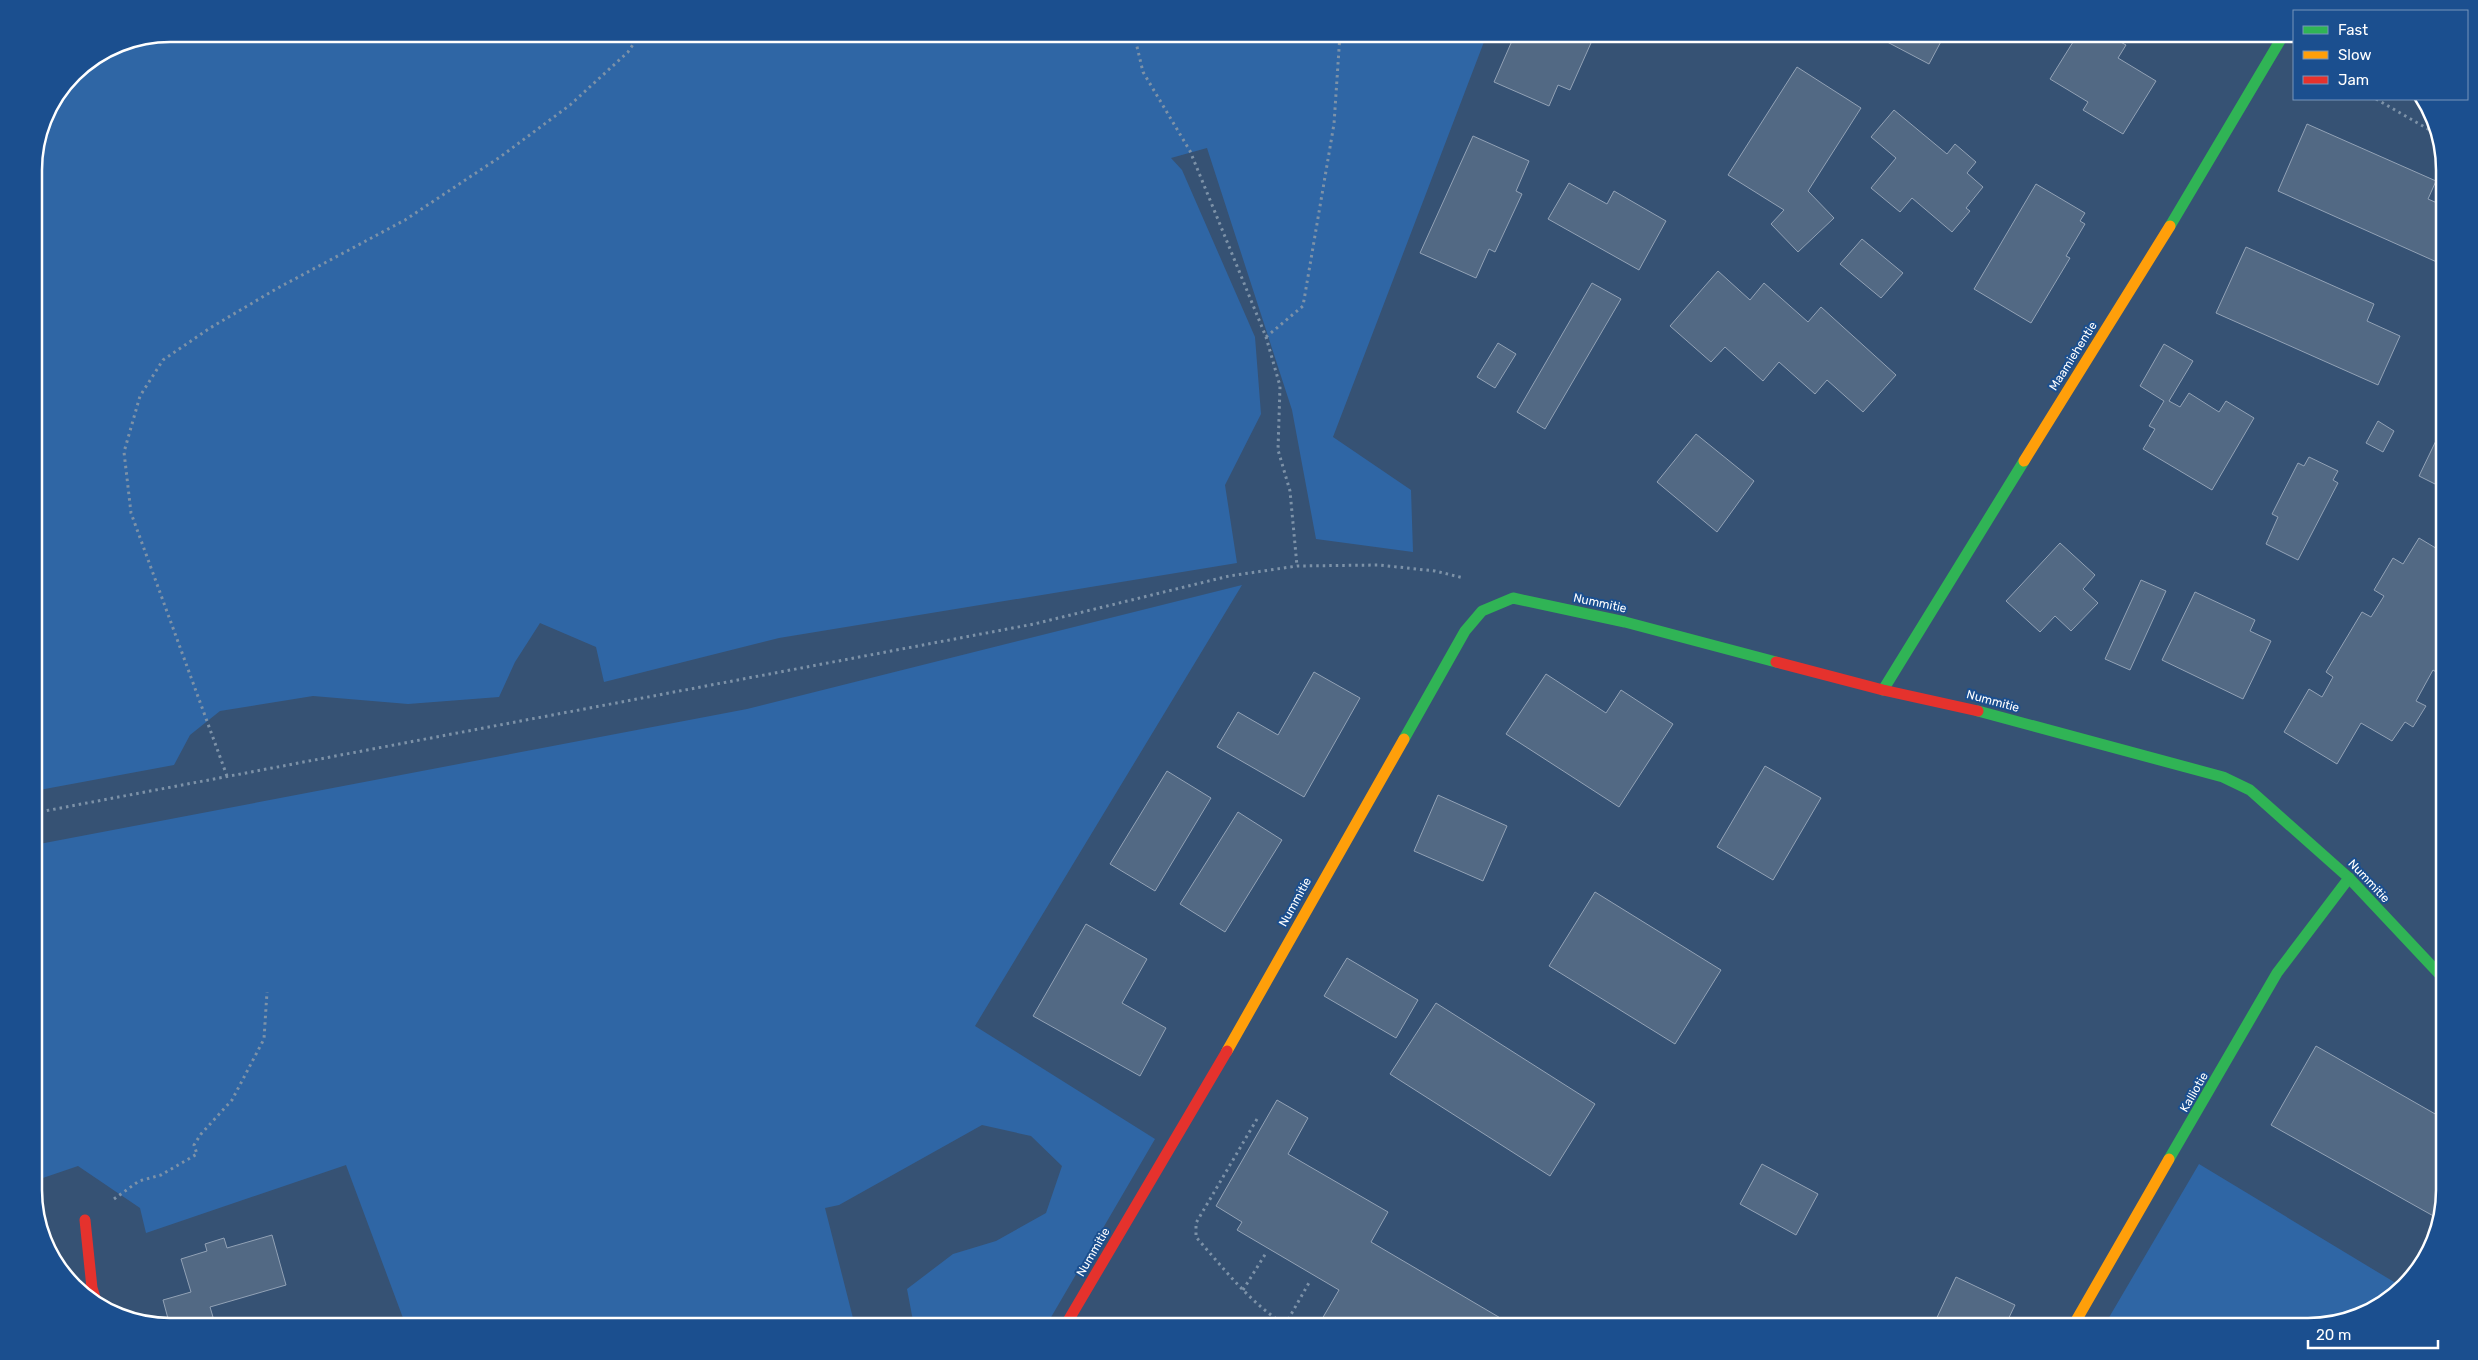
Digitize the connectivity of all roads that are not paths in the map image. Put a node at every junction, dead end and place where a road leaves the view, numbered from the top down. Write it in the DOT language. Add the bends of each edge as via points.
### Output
graph roads {
  1 [pos="2279,42"];
  2 [pos="1883,690"];
  3 [pos="2349,878"];
  4 [pos="2436,970"];
  5 [pos="85,1220"];
  6 [pos="93,1291"];
  7 [pos="1070,1318"];
  8 [pos="2078,1318"];
  1 -- 2 [label="street, Maamiehentie" via="2177,214"];
  2 -- 3 [label="street, Nummitie" via="1962,707 2223,777 2250,790"];
  2 -- 7 [label="street, Nummitie" via="1625,622 1513,598 1482,610 1465,631 1205,1090"];
  3 -- 4 [label="street, Nummitie"];
  3 -- 8 [label="street, Kalliotie" via="2277,973"];
  5 -- 6 [label="street"];
}
